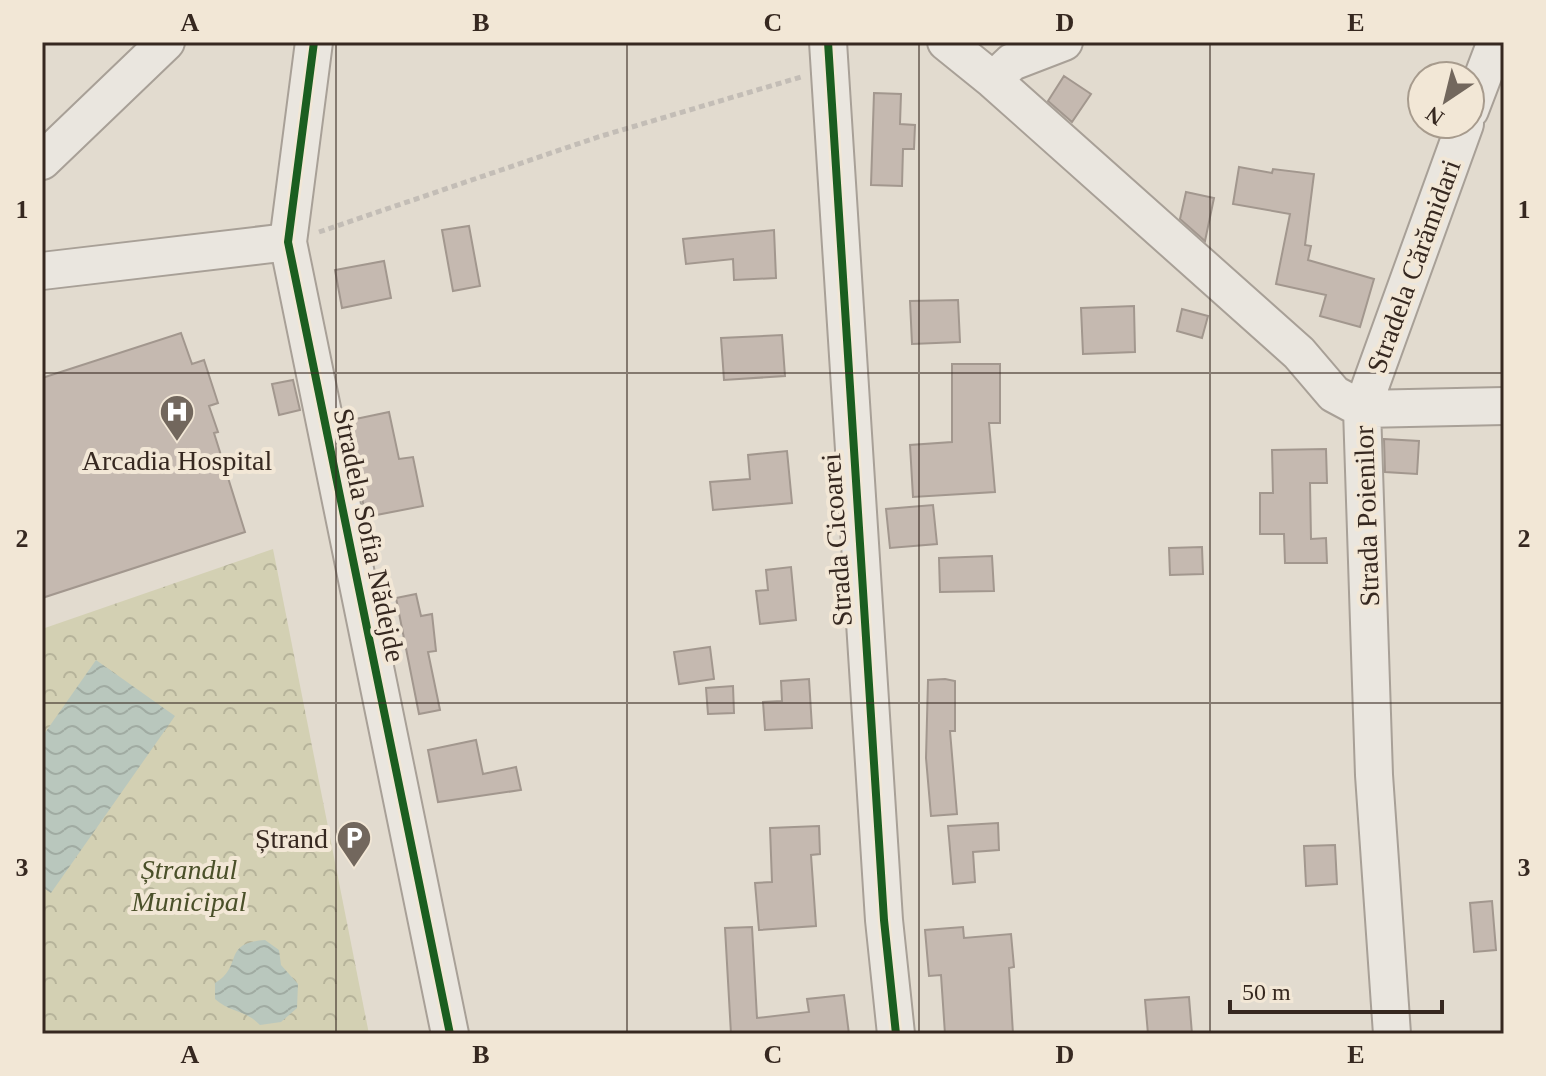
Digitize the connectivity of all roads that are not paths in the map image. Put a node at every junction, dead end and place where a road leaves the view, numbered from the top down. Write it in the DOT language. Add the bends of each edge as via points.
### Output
graph roads {
  1 [pos="166,42"];
  2 [pos="314,42"];
  3 [pos="946,42"];
  4 [pos="1064,42"];
  5 [pos="1496,42"];
  6 [pos="828,56"];
  7 [pos="1486,68"];
  8 [pos="993,80"];
  9 [pos="1459,140"];
  10 [pos="42,161"];
  11 [pos="288,242"];
  12 [pos="42,271"];
  13 [pos="1504,406"];
  14 [pos="1362,409"];
  15 [pos="450,1034"];
  16 [pos="896,1034"];
  17 [pos="1392,1034"];
  1 -- 10 [label="street"];
  2 -- 11 [label="street, Stradela Sofia Nădejde"];
  3 -- 8 [label="street, Strada Poienilor"];
  4 -- 8 [label="street" via="1012,62"];
  5 -- 7 [label="street"];
  6 -- 16 [label="street, Strada Cicoarei" via="883,905"];
  8 -- 14 [label="street, Strada Poienilor" via="1299,353 1334,394"];
  9 -- 14 [label="street, Stradela Cărămidari"];
  11 -- 12 [label="street"];
  11 -- 15 [label="street, Stradela Sofia Nădejde"];
  13 -- 14 [label="street"];
  14 -- 17 [label="street, Strada Poienilor" via="1374,775"];
}
